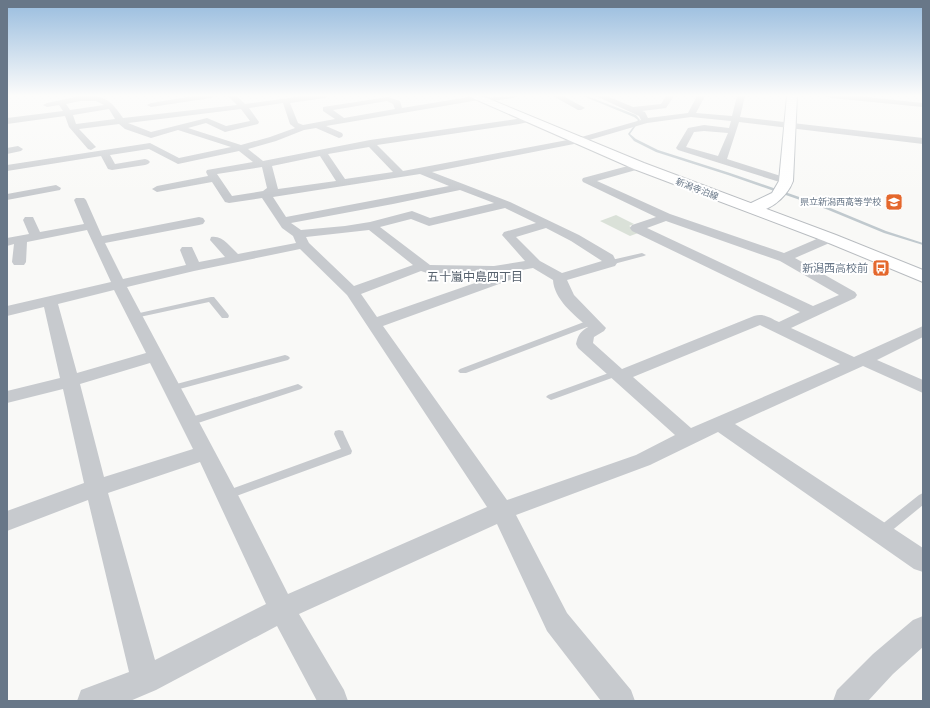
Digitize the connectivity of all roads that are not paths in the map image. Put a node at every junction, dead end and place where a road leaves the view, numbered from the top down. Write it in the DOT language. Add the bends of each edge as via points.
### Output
graph roads {
  1 [pos="75,129"];
  2 [pos="134,129"];
  3 [pos="176,129"];
  4 [pos="183,129"];
  5 [pos="300,129"];
  6 [pos="324,129"];
  7 [pos="460,129"];
  8 [pos="553,129"];
  9 [pos="618,129"];
  10 [pos="697,129"];
  11 [pos="712,129"];
  12 [pos="734,129"];
  13 [pos="789,129"];
  14 [pos="823,129"];
  15 [pos="733,132"];
  16 [pos="339,135"];
  17 [pos="579,140"];
  18 [pos="923,141"];
  19 [pos="370,143"];
  20 [pos="91,147"];
  21 [pos="240,148"];
  22 [pos="18,149"];
  23 [pos="7,151"];
  24 [pos="322,152"];
  25 [pos="104,153"];
  26 [pos="721,161"];
  27 [pos="145,162"];
  28 [pos="263,164"];
  29 [pos="638,166"];
  30 [pos="7,168"];
  31 [pos="421,171"];
  32 [pos="401,174"];
  33 [pos="41,178"];
  34 [pos="215,178"];
  35 [pos="786,181"];
  36 [pos="342,182"];
  37 [pos="459,187"];
  38 [pos="56,188"];
  39 [pos="157,189"];
  40 [pos="40,191"];
  41 [pos="266,195"];
  42 [pos="7,197"];
  43 [pos="80,200"];
  44 [pos="394,201"];
  45 [pos="506,204"];
  46 [pos="752,208"];
  47 [pos="412,215"];
  48 [pos="666,217"];
  49 [pos="29,220"];
  50 [pos="199,221"];
  51 [pos="283,221"];
  52 [pos="547,224"];
  53 [pos="91,226"];
  54 [pos="371,226"];
  55 [pos="36,236"];
  56 [pos="830,238"];
  57 [pos="21,239"];
  58 [pos="301,239"];
  59 [pos="98,240"];
  60 [pos="216,240"];
  61 [pos="7,242"];
  62 [pos="187,250"];
  63 [pos="642,255"];
  64 [pos="234,258"];
  65 [pos="785,258"];
  66 [pos="19,262"];
  67 [pos="610,263"];
  68 [pos="536,264"];
  69 [pos="422,266"];
  70 [pos="194,267"];
  71 [pos="500,269"];
  72 [pos="923,277"];
  73 [pos="560,278"];
  74 [pos="119,286"];
  75 [pos="352,292"];
  76 [pos="50,302"];
  77 [pos="7,311"];
  78 [pos="812,312"];
  79 [pos="135,316"];
  80 [pos="225,316"];
  81 [pos="592,322"];
  82 [pos="374,324"];
  83 [pos="778,328"];
  84 [pos="923,331"];
  85 [pos="155,356"];
  86 [pos="285,358"];
  87 [pos="859,362"];
  88 [pos="463,371"];
  89 [pos="618,374"];
  90 [pos="70,381"];
  91 [pos="298,387"];
  92 [pos="923,387"];
  93 [pos="172,388"];
  94 [pos="7,397"];
  95 [pos="551,397"];
  96 [pos="189,422"];
  97 [pos="720,424"];
  98 [pos="339,434"];
  99 [pos="689,437"];
  100 [pos="205,453"];
  101 [pos="96,488"];
  102 [pos="227,495"];
  103 [pos="923,498"];
  104 [pos="502,511"];
  105 [pos="7,521"];
  106 [pos="880,533"];
  107 [pos="923,561"];
  108 [pos="282,610"];
  109 [pos="923,629"];
  110 [pos="146,680"];
  111 [pos="92,701"];
  112 [pos="333,701"];
  113 [pos="620,701"];
  114 [pos="848,701"];
  1 -- 20 [label="street"];
  2 -- 3 [label="street" via="151,135"];
  4 -- 21 [label="street"];
  5 -- 21 [label="street"];
  6 -- 16 [label="street"];
  7 -- 19 [label="street" via="392,136"];
  8 -- 17 [label="main road, 新潟寺泊線"];
  9 -- 17 [label="street"];
  10 -- 26 [label="street" via="691,130 681,148"];
  11 -- 15 [label="street"];
  12 -- 15 [label="street"];
  13 -- 35 [label="main road"];
  14 -- 18 [label="street"];
  15 -- 26 [label="street"];
  17 -- 29 [label="main road, 新潟寺泊線"];
  17 -- 31 [label="street"];
  19 -- 24 [label="street"];
  19 -- 32 [label="street"];
  21 -- 25 [label="street" via="178,161 150,146"];
  21 -- 28 [label="street"];
  22 -- 23 [label="street"];
  24 -- 28 [label="street"];
  24 -- 36 [label="street"];
  25 -- 27 [label="street" via="112,167"];
  25 -- 30 [label="street"];
  26 -- 35 [label="street"];
  28 -- 34 [label="street" via="211,172"];
  28 -- 41 [label="street" via="273,189"];
  29 -- 46 [label="main road, 新潟寺泊線"];
  29 -- 48 [label="street" via="587,180"];
  31 -- 32 [label="street"];
  31 -- 37 [label="street"];
  32 -- 36 [label="street"];
  33 -- 40 [label="street"];
  34 -- 39 [label="street"];
  34 -- 41 [label="street" via="229,200"];
  35 -- 46 [label="main road" via="779,195"];
  36 -- 41 [label="street"];
  37 -- 44 [label="street"];
  37 -- 45 [label="street"];
  38 -- 40 [label="street"];
  40 -- 42 [label="street"];
  41 -- 51 [label="street"];
  43 -- 53 [label="street"];
  44 -- 47 [label="street"];
  44 -- 51 [label="street"];
  45 -- 47 [label="street" via="428,222"];
  45 -- 52 [label="street"];
  46 -- 56 [label="main road, 新潟寺泊線"];
  47 -- 54 [label="street"];
  48 -- 65 [label="street"];
  48 -- 78 [label="street" via="636,228"];
  49 -- 55 [label="street"];
  50 -- 59 [label="street"];
  51 -- 58 [label="street"];
  52 -- 67 [label="street" via="608,258"];
  52 -- 68 [label="street" via="508,235"];
  53 -- 55 [label="street"];
  53 -- 59 [label="street"];
  54 -- 58 [label="street"];
  54 -- 69 [label="street"];
  55 -- 57 [label="street"];
  56 -- 65 [label="street"];
  56 -- 72 [label="main road, 新潟寺泊線"];
  57 -- 61 [label="street"];
  57 -- 66 [label="street"];
  58 -- 64 [label="street"];
  58 -- 75 [label="street"];
  59 -- 74 [label="street"];
  60 -- 64 [label="street"];
  62 -- 70 [label="street"];
  63 -- 67 [label="lane"];
  64 -- 70 [label="street"];
  65 -- 78 [label="street" via="850,295"];
  67 -- 73 [label="street"];
  68 -- 71 [label="street"];
  68 -- 73 [label="street"];
  69 -- 71 [label="street" via="427,269"];
  69 -- 75 [label="street"];
  70 -- 74 [label="street"];
  71 -- 82 [label="street" via="508,276"];
  73 -- 81 [label="street" via="559,283 565,294"];
  74 -- 76 [label="street"];
  74 -- 79 [label="street"];
  75 -- 82 [label="street"];
  76 -- 77 [label="street"];
  76 -- 90 [label="street"];
  78 -- 83 [label="street"];
  79 -- 80 [label="lane" via="211,299"];
  79 -- 85 [label="street"];
  81 -- 88 [label="lane"];
  81 -- 89 [label="street" via="598,328 586,336 584,344"];
  82 -- 104 [label="street"];
  83 -- 87 [label="street"];
  83 -- 89 [label="street" via="760,319"];
  84 -- 87 [label="street"];
  85 -- 90 [label="street"];
  85 -- 93 [label="street"];
  86 -- 93 [label="lane"];
  87 -- 92 [label="street"];
  87 -- 97 [label="street"];
  89 -- 95 [label="lane"];
  89 -- 99 [label="street"];
  90 -- 94 [label="street"];
  90 -- 101 [label="street"];
  91 -- 96 [label="lane"];
  93 -- 96 [label="street"];
  96 -- 100 [label="street"];
  97 -- 99 [label="street"];
  97 -- 106 [label="street"];
  98 -- 102 [label="lane" via="347,451"];
  99 -- 104 [label="street" via="643,460"];
  100 -- 101 [label="street"];
  100 -- 102 [label="street"];
  101 -- 105 [label="street"];
  101 -- 110 [label="street"];
  102 -- 108 [label="street"];
  103 -- 106 [label="lane"];
  104 -- 108 [label="street"];
  104 -- 113 [label="street" via="557,622"];
  106 -- 107 [label="street"];
  108 -- 110 [label="street"];
  108 -- 112 [label="street"];
  109 -- 114 [label="street" via="883,664"];
  110 -- 111 [label="street"];
}
